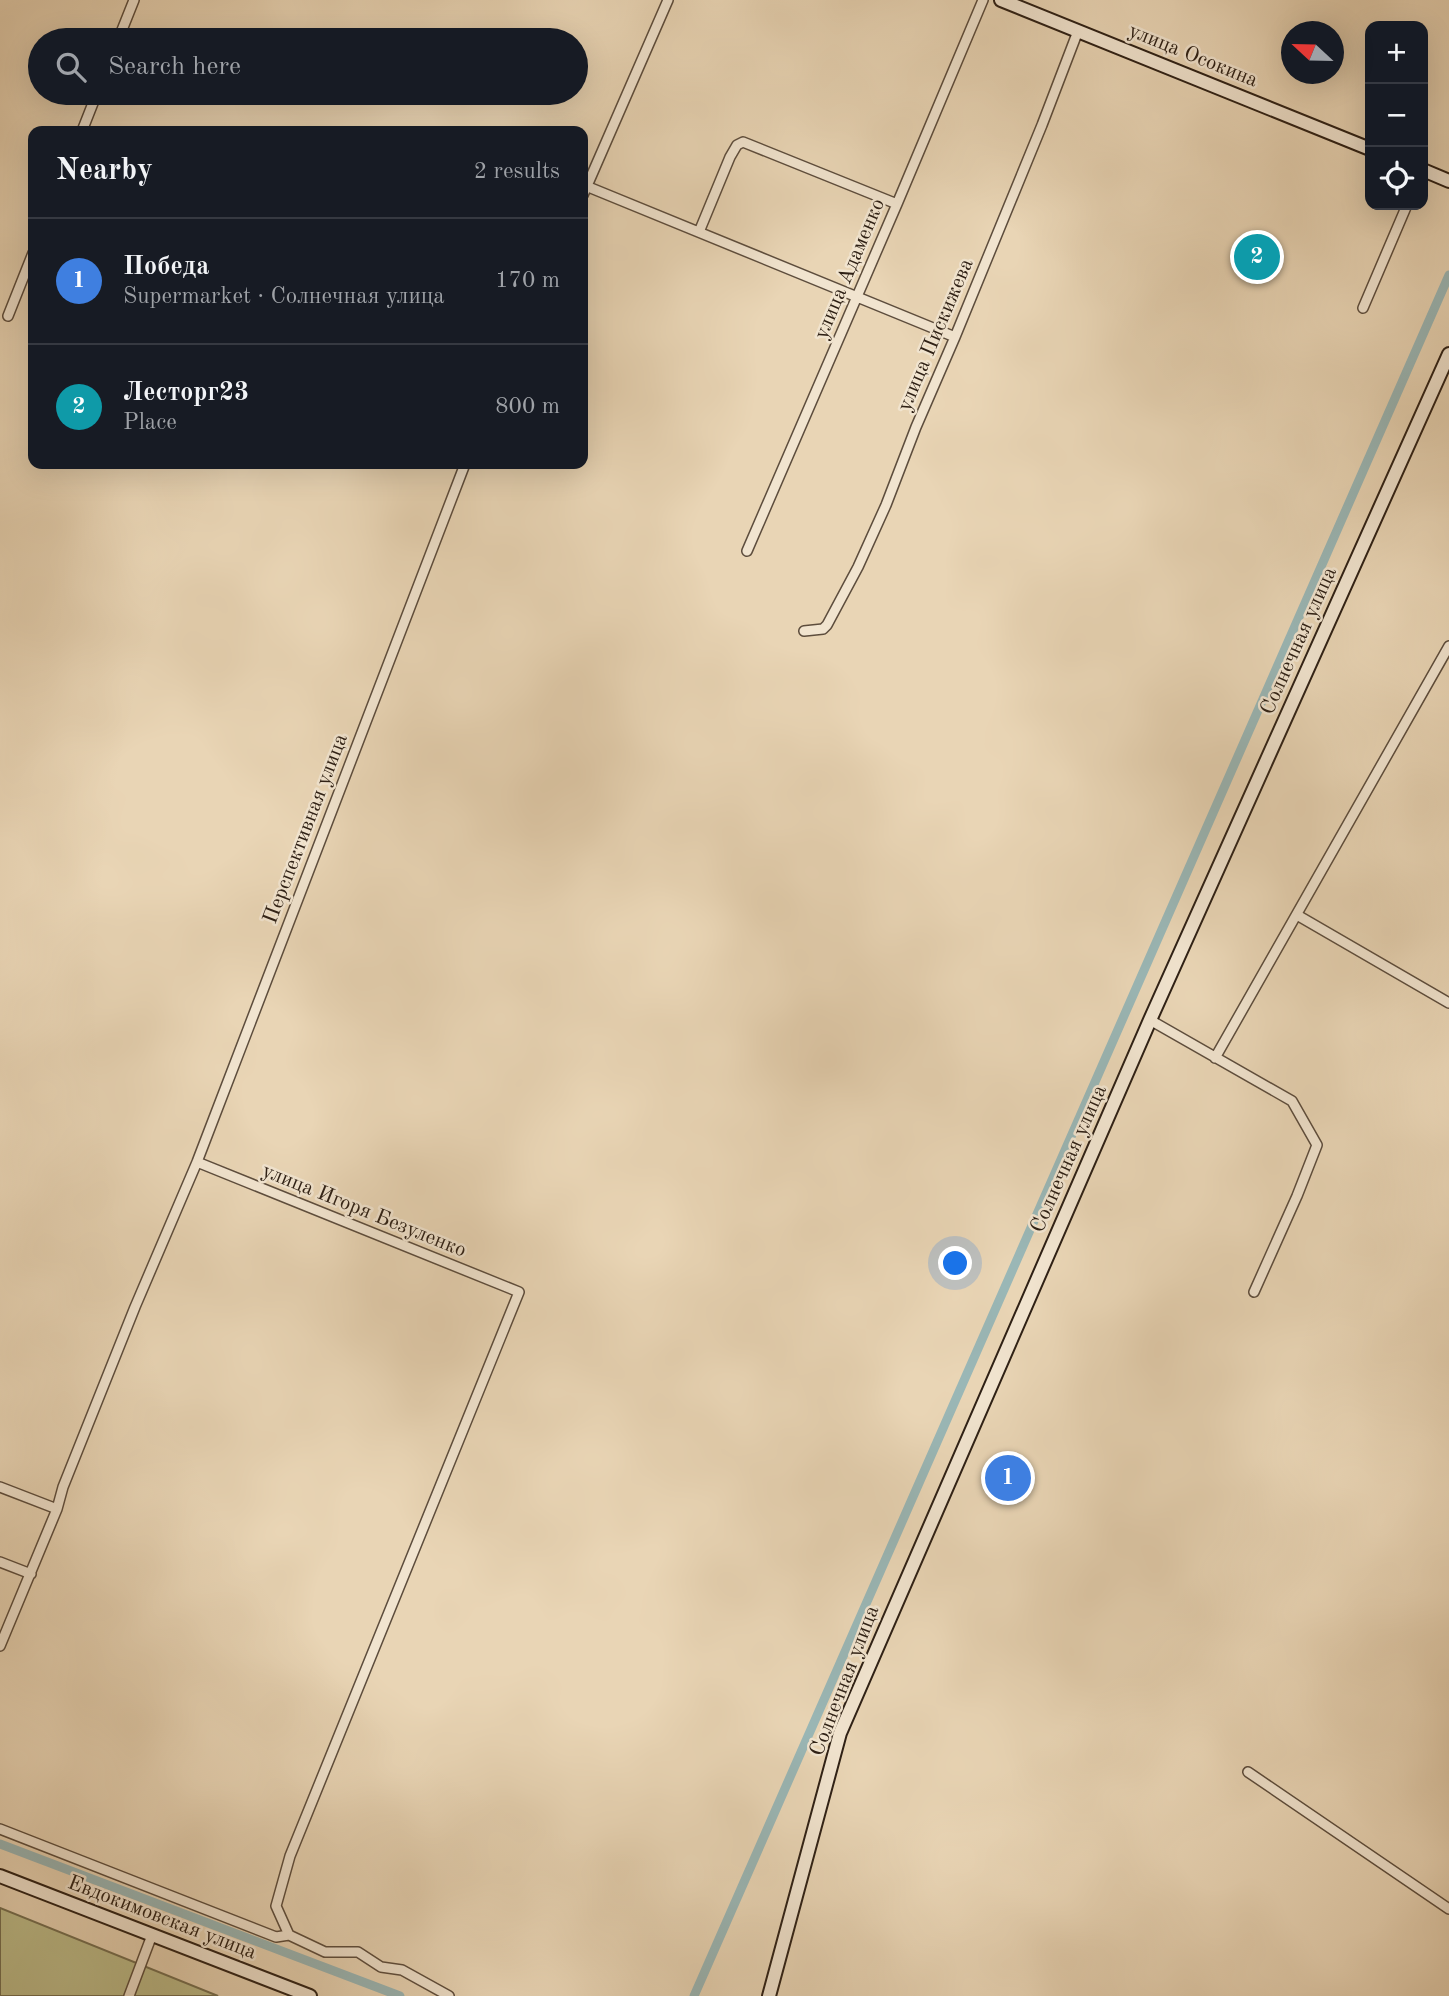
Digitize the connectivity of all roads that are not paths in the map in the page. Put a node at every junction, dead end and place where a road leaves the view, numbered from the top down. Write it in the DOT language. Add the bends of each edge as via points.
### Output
graph roads {
  1 [pos="134,0"];
  2 [pos="668,0"];
  3 [pos="983,0"];
  4 [pos="1001,0"];
  5 [pos="123,28"];
  6 [pos="1078,31"];
  7 [pos="92,105"];
  8 [pos="84,126"];
  9 [pos="1365,147"];
  10 [pos="1428,172"];
  11 [pos="1449,181"];
  12 [pos="588,183"];
  13 [pos="588,191"];
  14 [pos="897,204"];
  15 [pos="1405,210"];
  16 [pos="699,232"];
  17 [pos="28,266"];
  18 [pos="857,297"];
  19 [pos="1363,308"];
  20 [pos="8,316"];
  21 [pos="955,337"];
  22 [pos="1449,354"];
  23 [pos="463,469"];
  24 [pos="747,551"];
  25 [pos="804,631"];
  26 [pos="1449,646"];
  27 [pos="1297,915"];
  28 [pos="1449,1003"];
  29 [pos="1150,1020"];
  30 [pos="1215,1058"];
  31 [pos="197,1162"];
  32 [pos="1254,1292"];
  33 [pos="0,1488"];
  34 [pos="57,1509"];
  35 [pos="0,1562"];
  36 [pos="31,1574"];
  37 [pos="1,1640"];
  38 [pos="1248,1772"];
  39 [pos="0,1829"];
  40 [pos="0,1876"];
  41 [pos="1449,1909"];
  42 [pos="152,1935"];
  43 [pos="289,1935"];
  44 [pos="301,1994"];
  45 [pos="129,1996"];
  46 [pos="449,1996"];
  47 [pos="769,1996"];
  1 -- 5 [label="street"];
  2 -- 12 [label="street"];
  3 -- 14 [label="street, улица Адаменко"];
  4 -- 6 [label="main road, улица Осокина"];
  6 -- 9 [label="main road, улица Осокина"];
  6 -- 21 [label="street, улица Пискижева"];
  7 -- 8 [label="street"];
  10 -- 11 [label="main road"];
  13 -- 16 [label="street"];
  14 -- 16 [label="street" via="743,142 730,157"];
  14 -- 18 [label="street, улица Адаменко"];
  15 -- 19 [label="street"];
  16 -- 18 [label="street"];
  17 -- 20 [label="street"];
  18 -- 21 [label="street"];
  18 -- 24 [label="street, улица Адаменко"];
  21 -- 25 [label="street, улица Пискижева" via="886,505 834,614 823,629"];
  22 -- 29 [label="main road, Солнечная улица"];
  23 -- 31 [label="street, Перспективная улица"];
  26 -- 27 [label="street"];
  27 -- 28 [label="street"];
  27 -- 30 [label="street"];
  29 -- 30 [label="street"];
  29 -- 47 [label="main road, Солнечная улица" via="840,1733"];
  30 -- 32 [label="street" via="1292,1101 1317,1145"];
  31 -- 34 [label="street, Перспективная улица" via="99,1394"];
  31 -- 43 [label="street, улица Игоря Безуленко" via="519,1292 290,1856 276,1906"];
  33 -- 34 [label="street"];
  34 -- 36 [label="street, Перспективная улица"];
  35 -- 36 [label="street"];
  36 -- 37 [label="street, Перспективная улица"];
  38 -- 41 [label="street"];
  39 -- 43 [label="street" via="276,1937"];
  40 -- 42 [label="main road, Евдокимовская улица"];
  42 -- 44 [label="main road, Евдокимовская улица"];
  42 -- 45 [label="street"];
  43 -- 46 [label="street" via="325,1952 358,1952"];
}
